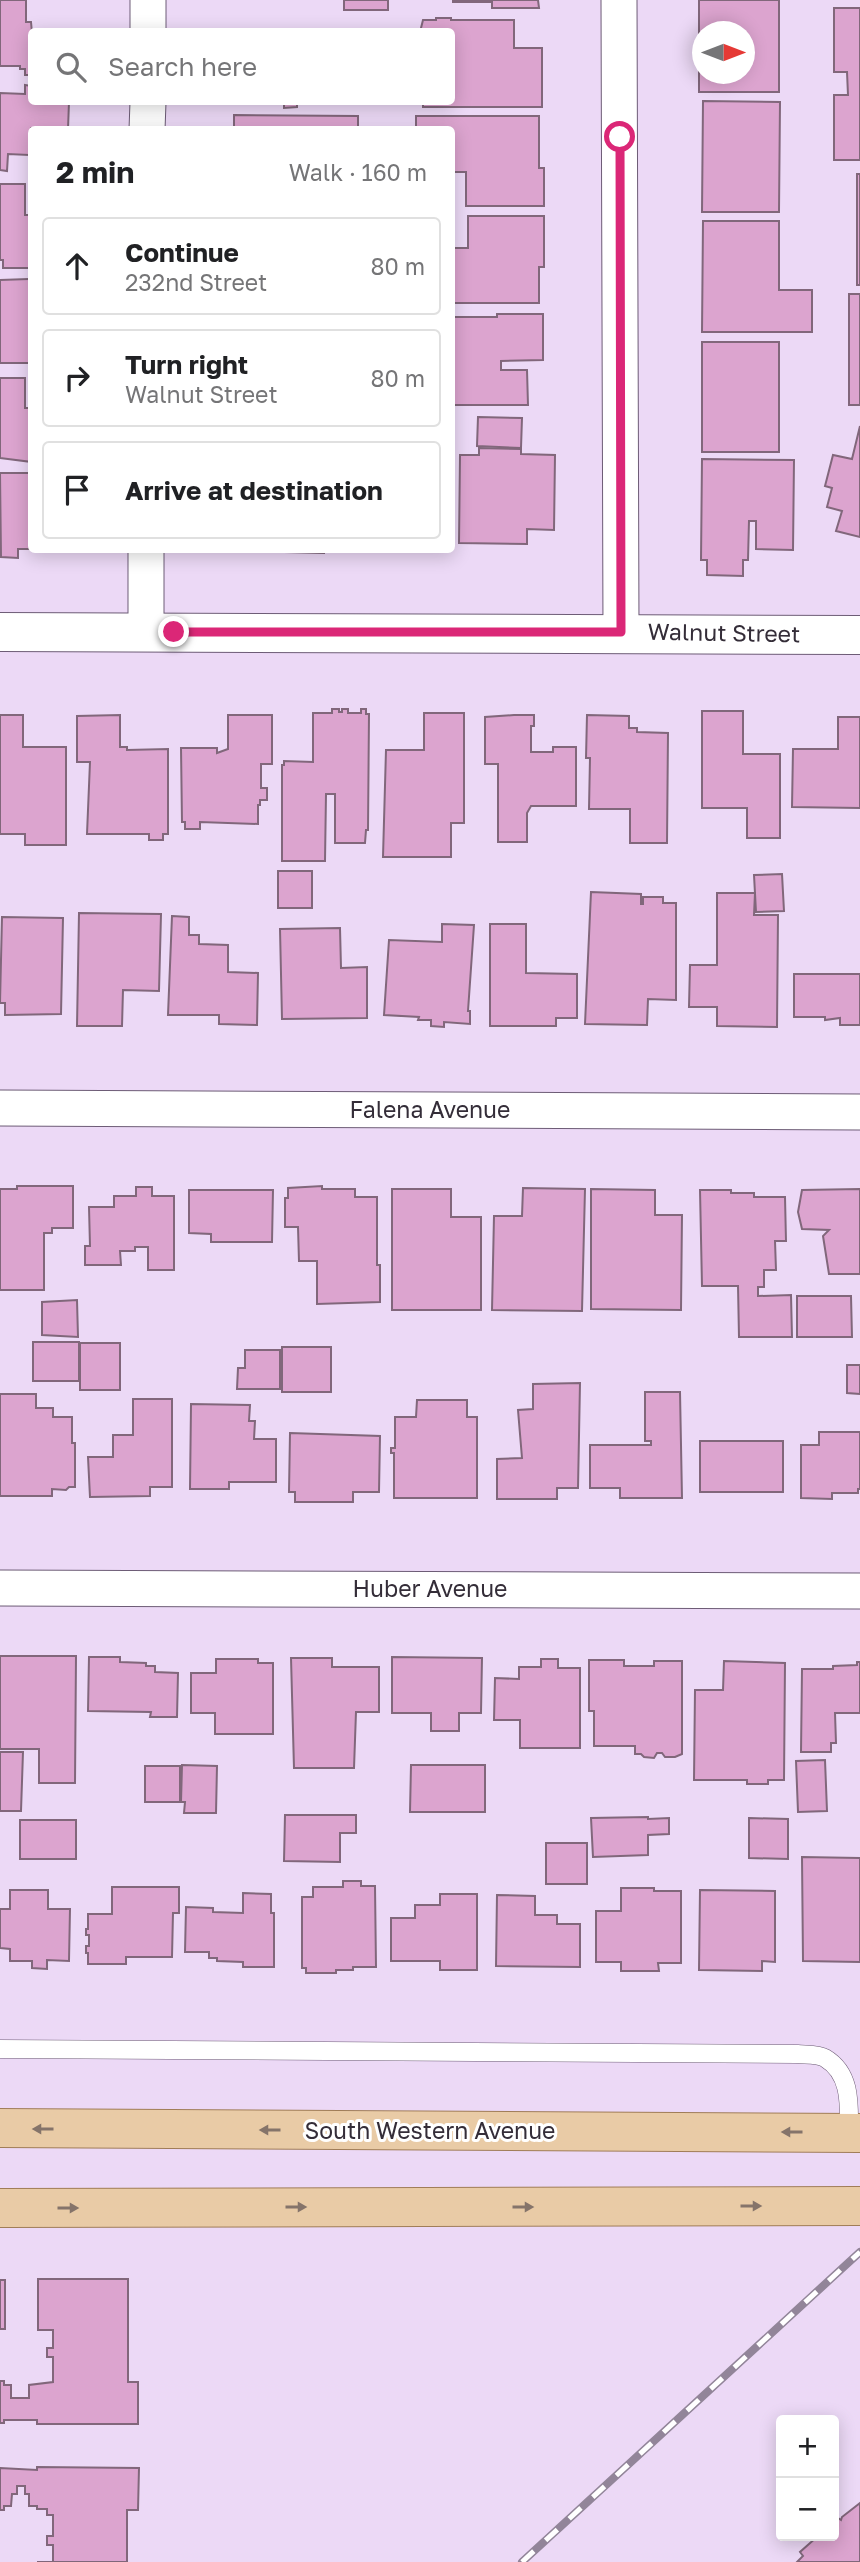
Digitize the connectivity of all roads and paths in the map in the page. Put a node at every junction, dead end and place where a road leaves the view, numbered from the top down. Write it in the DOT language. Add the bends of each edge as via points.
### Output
graph roads {
  1 [pos="148,0"];
  2 [pos="620,0"];
  3 [pos="148,28"];
  4 [pos="148,105"];
  5 [pos="147,126"];
  6 [pos="146,553"];
  7 [pos="0,632"];
  8 [pos="146,632"];
  9 [pos="621,632"];
  10 [pos="860,635"];
  11 [pos="0,1108"];
  12 [pos="860,1112"];
  13 [pos="0,1588"];
  14 [pos="860,1591"];
  15 [pos="0,2049"];
  16 [pos="0,2128"];
  17 [pos="854,2133"];
  18 [pos="860,2206"];
  19 [pos="0,2208"];
  1 -- 3 [label="street"];
  2 -- 9 [label="street"];
  4 -- 5 [label="street"];
  6 -- 8 [label="street"];
  7 -- 8 [label="street, Walnut Street"];
  8 -- 9 [label="street, Walnut Street"];
  9 -- 10 [label="street, Walnut Street"];
  11 -- 12 [label="street, Falena Avenue"];
  13 -- 14 [label="street, Huber Avenue"];
  15 -- 17 [label="lane" via="797,2054 823,2057 841,2073"];
  17 -- 16 [label="main road, South Western Avenue, one-way"];
  19 -- 18 [label="main road, one-way"];
}
